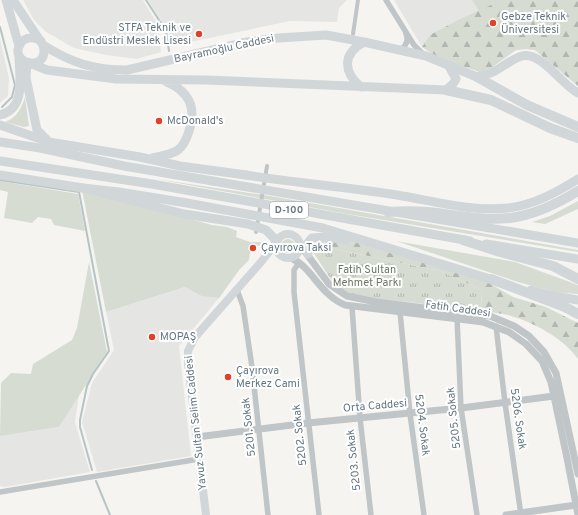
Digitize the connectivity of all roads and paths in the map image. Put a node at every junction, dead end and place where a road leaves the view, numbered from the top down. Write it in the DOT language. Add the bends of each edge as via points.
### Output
graph roads {
  1 [pos="6,0"];
  2 [pos="13,0"];
  3 [pos="358,0"];
  4 [pos="386,0"];
  5 [pos="406,31"];
  6 [pos="353,34"];
  7 [pos="364,42"];
  8 [pos="42,43"];
  9 [pos="19,46"];
  10 [pos="400,50"];
  11 [pos="19,56"];
  12 [pos="426,56"];
  13 [pos="30,63"];
  14 [pos="449,66"];
  15 [pos="477,77"];
  16 [pos="158,79"];
  17 [pos="361,88"];
  18 [pos="446,90"];
  19 [pos="578,93"];
  20 [pos="0,115"];
  21 [pos="0,125"];
  22 [pos="578,127"];
  23 [pos="578,138"];
  24 [pos="0,142"];
  25 [pos="49,142"];
  26 [pos="148,159"];
  27 [pos="0,161"];
  28 [pos="267,166"];
  29 [pos="0,175"];
  30 [pos="578,179"];
  31 [pos="83,188"];
  32 [pos="578,191"];
  33 [pos="388,212"];
  34 [pos="256,232"];
  35 [pos="315,237"];
  36 [pos="463,240"];
  37 [pos="276,243"];
  38 [pos="578,243"];
  39 [pos="300,245"];
  40 [pos="381,245"];
  41 [pos="308,254"];
  42 [pos="291,259"];
  43 [pos="578,259"];
  44 [pos="261,262"];
  45 [pos="305,269"];
  46 [pos="293,275"];
  47 [pos="491,279"];
  48 [pos="578,279"];
  49 [pos="237,290"];
  50 [pos="578,300"];
  51 [pos="352,307"];
  52 [pos="391,307"];
  53 [pos="409,310"];
  54 [pos="400,312"];
  55 [pos="578,314"];
  56 [pos="457,318"];
  57 [pos="496,326"];
  58 [pos="511,328"];
  59 [pos="525,337"];
  60 [pos="554,396"];
  61 [pos="505,403"];
  62 [pos="461,408"];
  63 [pos="410,414"];
  64 [pos="360,418"];
  65 [pos="308,423"];
  66 [pos="259,430"];
  67 [pos="197,437"];
  68 [pos="199,459"];
  69 [pos="578,474"];
  70 [pos="0,492"];
  71 [pos="576,505"];
  72 [pos="521,514"];
  73 [pos="206,515"];
  74 [pos="268,515"];
  75 [pos="319,515"];
  76 [pos="371,515"];
  77 [pos="424,515"];
  78 [pos="477,515"];
  79 [pos="506,515"];
  80 [pos="578,515"];
  1 -- 9 [label="main road"];
  2 -- 8 [label="main road"];
  3 -- 6 [label="street"];
  4 -- 5 [label="street"];
  5 -- 10 [label="street" via="407,43"];
  5 -- 12 [label="street" via="414,45"];
  7 -- 8 [label="main road, Bayramoğlu Caddesi" via="326,35 278,38 247,42 127,70 84,65 60,55"];
  7 -- 10 [label="main road, Bayramoğlu Caddesi"];
  7 -- 17 [label="main road" via="350,52 347,61 347,70"];
  8 -- 9 [label="main road" via="38,39 30,38"];
  8 -- 13 [label="main road" via="42,58 36,63"];
  9 -- 11 [label="main road"];
  10 -- 12 [label="main road, Bayramoğlu Caddesi"];
  11 -- 13 [label="main road"];
  11 -- 20 [label="main road" via="18,99 11,109"];
  12 -- 14 [label="main road, Bayramoğlu Caddesi"];
  13 -- 16 [label="main road, Bayramoğlu Caddesi" via="47,70 94,77"];
  13 -- 25 [label="main road" via="26,78 37,130"];
  14 -- 15 [label="main road, Bayramoğlu Caddesi"];
  14 -- 18 [label="main road" via="456,79"];
  15 -- 19 [label="main road" via="494,72 512,60 525,56 544,63"];
  15 -- 22 [label="highway" via="526,105"];
  16 -- 17 [label="main road, Bayramoğlu Caddesi"];
  16 -- 26 [label="main road" via="177,86 191,106 193,119 188,137 178,150"];
  17 -- 18 [label="main road, Bayramoğlu Caddesi"];
  18 -- 23 [label="highway" via="491,100 550,128"];
  21 -- 25 [label="main road"];
  24 -- 33 [label="main road, D-100 / D-100"];
  25 -- 26 [label="main road"];
  26 -- 30 [label="main road" via="180,166 488,209 510,208 549,196"];
  27 -- 36 [label="main road, D-100" via="152,184"];
  28 -- 34 [label="street"];
  29 -- 31 [label="main road"];
  31 -- 37 [label="main road" via="178,213 248,224 266,230"];
  31 -- 40 [label="main road" via="303,223"];
  32 -- 33 [label="highway" via="547,208 510,218"];
  33 -- 38 [label="main road, D-100 / D-100"];
  35 -- 39 [label="main road"];
  35 -- 40 [label="main road"];
  35 -- 41 [label="main road" via="309,240"];
  36 -- 43 [label="main road, D-100"];
  36 -- 48 [label="highway" via="553,266"];
  37 -- 39 [label="main road" via="282,236 290,234 297,238"];
  37 -- 42 [label="main road" via="277,252"];
  37 -- 44 [label="main road, Yavuz Sultan Selim Caddesi"];
  39 -- 41 [label="street"];
  39 -- 42 [label="main road" via="299,251"];
  40 -- 47 [label="main road"];
  41 -- 52 [label="street" via="324,278 338,291 352,298"];
  42 -- 44 [label="main road" via="271,257"];
  42 -- 45 [label="street, Fatih Caddesi"];
  42 -- 46 [label="street" via="298,264"];
  44 -- 49 [label="main road, Yavuz Sultan Selim Caddesi"];
  45 -- 46 [label="street" via="298,268"];
  45 -- 51 [label="street, Fatih Caddesi" via="329,296"];
  46 -- 65 [label="street, 5202. Sokak"];
  47 -- 50 [label="main road"];
  47 -- 55 [label="highway"];
  49 -- 66 [label="street, 5201. Sokak" via="245,316"];
  49 -- 67 [label="main road, Yavuz Sultan Selim Caddesi" via="195,337 188,351"];
  51 -- 52 [label="street, Fatih Caddesi"];
  51 -- 64 [label="street, 5203. Sokak"];
  52 -- 53 [label="street"];
  52 -- 54 [label="street, Fatih Caddesi"];
  53 -- 54 [label="street, Fatih Caddesi"];
  53 -- 56 [label="street, Fatih Caddesi"];
  53 -- 58 [label="street" via="486,315 497,318"];
  54 -- 63 [label="street, 5204. Sokak"];
  56 -- 57 [label="street, Fatih Caddesi"];
  56 -- 62 [label="street, 5205. Sokak"];
  57 -- 58 [label="street, Fatih Caddesi"];
  57 -- 61 [label="street, 5206. Sokak"];
  58 -- 59 [label="street, Fatih Caddesi"];
  59 -- 60 [label="street, Fatih Caddesi" via="542,361 550,378"];
  59 -- 69 [label="street" via="544,352 556,373"];
  60 -- 61 [label="street, Orta Caddesi"];
  60 -- 71 [label="street, Fatih Caddesi"];
  61 -- 62 [label="street, Orta Caddesi"];
  61 -- 72 [label="street, 5206. Sokak"];
  62 -- 63 [label="street, Orta Caddesi"];
  62 -- 78 [label="street, 5205. Sokak"];
  63 -- 64 [label="street, Orta Caddesi"];
  63 -- 77 [label="street, 5204. Sokak"];
  64 -- 65 [label="street, Orta Caddesi"];
  64 -- 76 [label="street, 5203. Sokak"];
  65 -- 66 [label="street, Orta Caddesi"];
  65 -- 75 [label="street, 5202. Sokak"];
  66 -- 67 [label="street, Orta Caddesi"];
  66 -- 74 [label="street, 5201. Sokak"];
  67 -- 68 [label="main road, Yavuz Sultan Selim Caddesi"];
  68 -- 70 [label="street"];
  68 -- 73 [label="main road, Yavuz Sultan Selim Caddesi"];
  71 -- 72 [label="street"];
  71 -- 80 [label="street, Fatih Caddesi"];
  72 -- 79 [label="street"];
}
